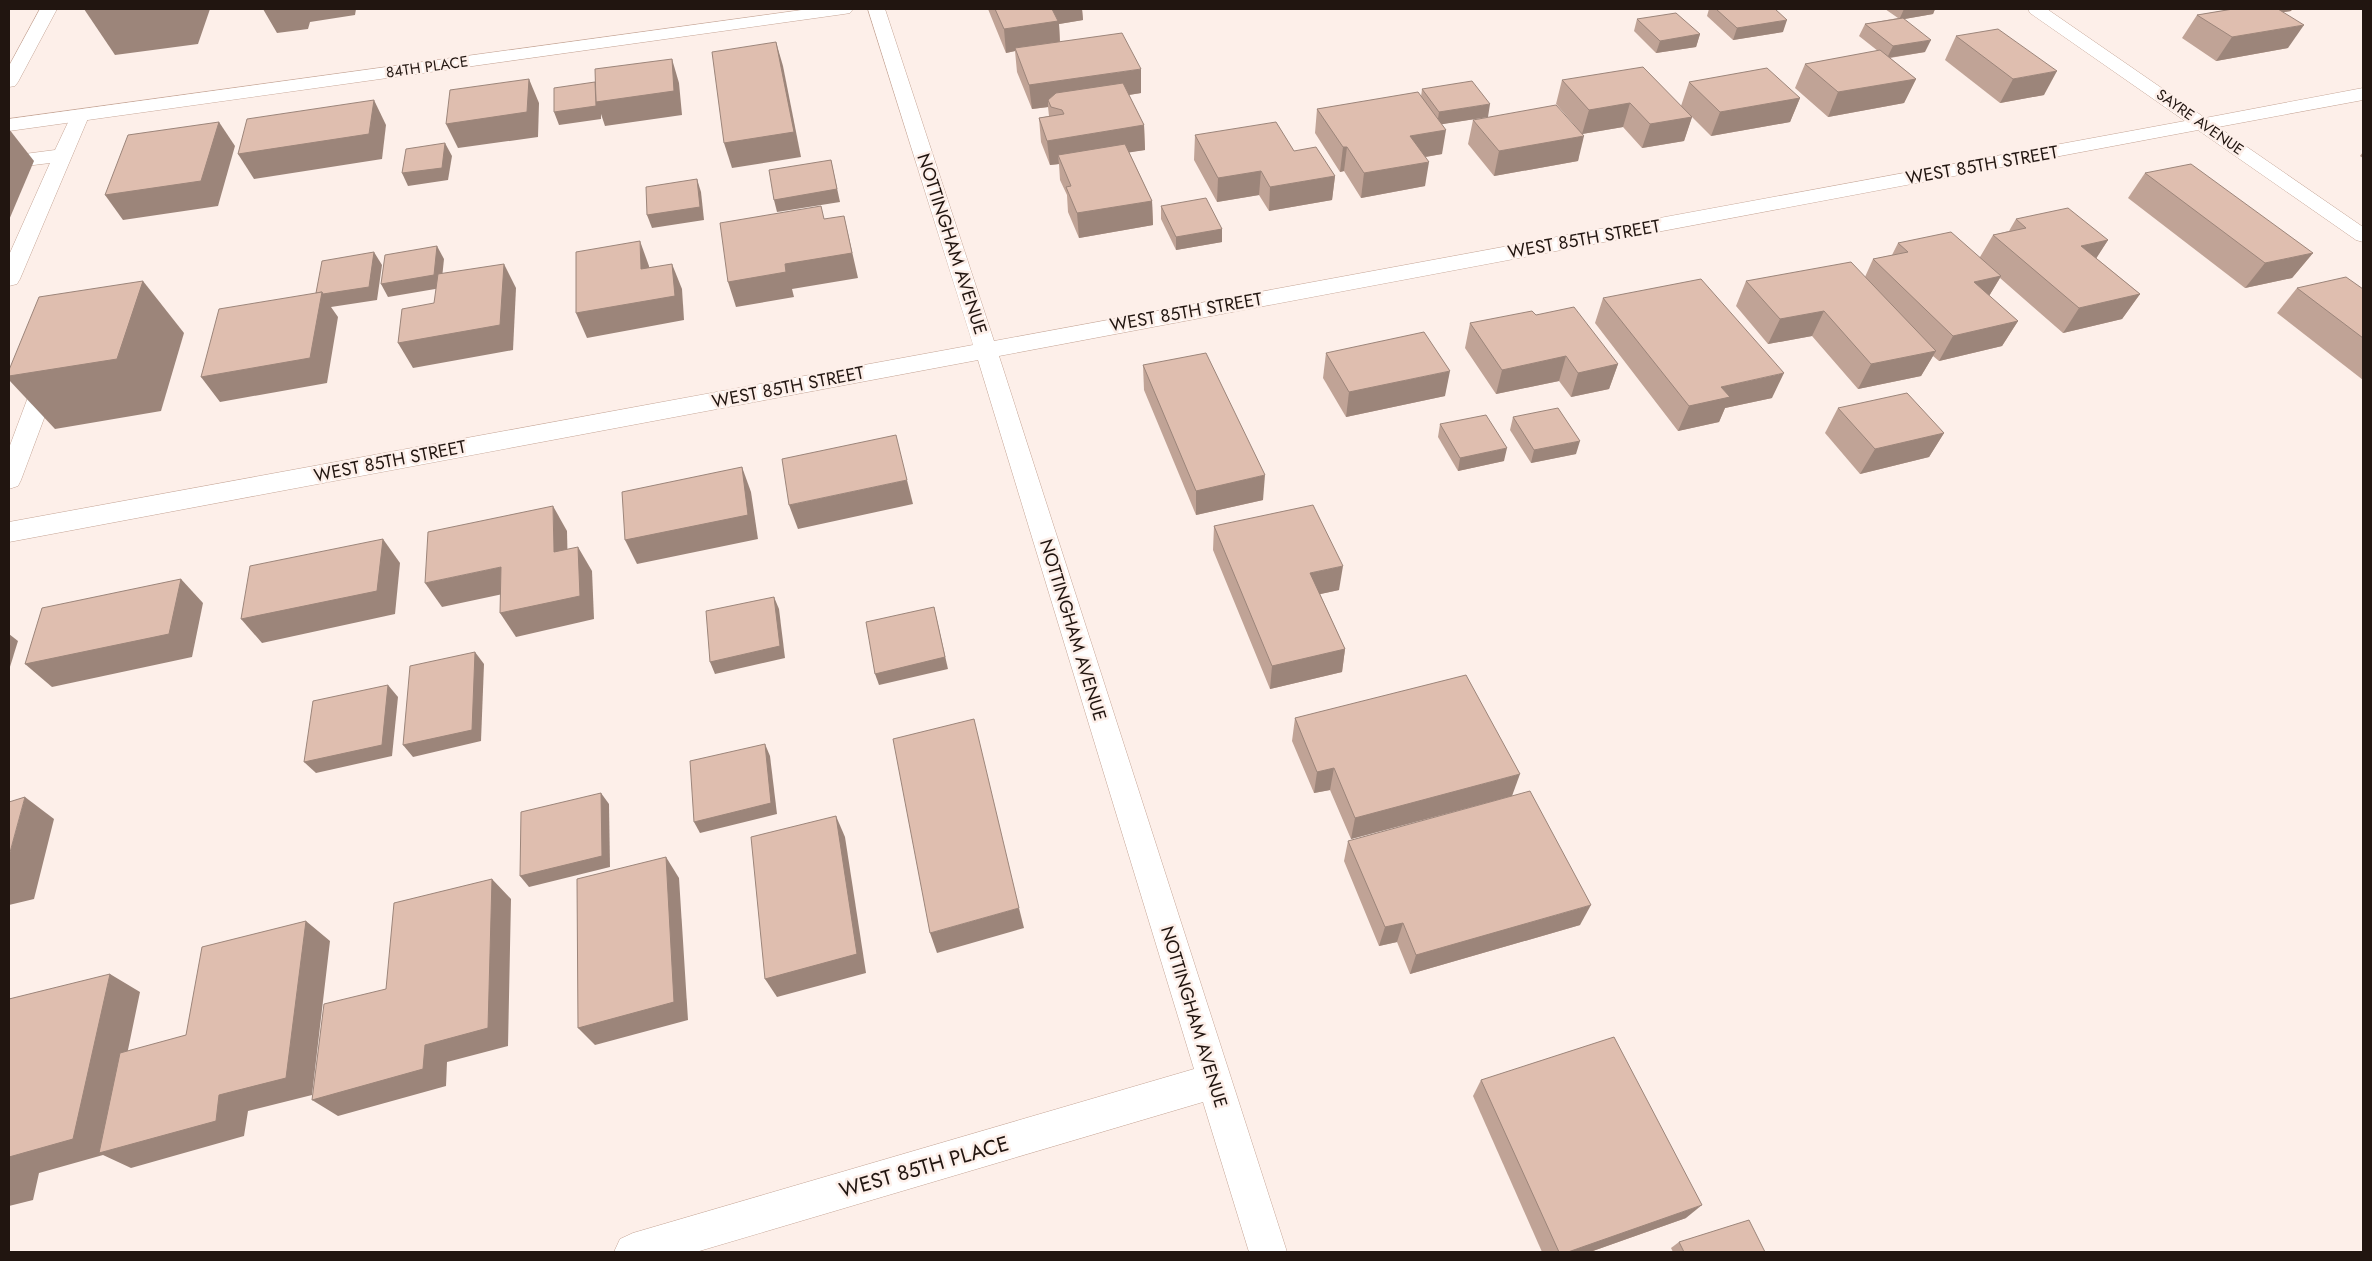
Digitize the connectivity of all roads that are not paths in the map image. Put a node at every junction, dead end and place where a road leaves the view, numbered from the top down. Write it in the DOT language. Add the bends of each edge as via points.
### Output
graph roads {
  1 [pos="48,9"];
  2 [pos="844,9"];
  3 [pos="876,9"];
  4 [pos="2036,9"];
  5 [pos="9,82"];
  6 [pos="2363,94"];
  7 [pos="80,116"];
  8 [pos="9,125"];
  9 [pos="2204,125"];
  10 [pos="63,155"];
  11 [pos="9,162"];
  12 [pos="2363,236"];
  13 [pos="9,279"];
  14 [pos="986,350"];
  15 [pos="56,354"];
  16 [pos="9,480"];
  17 [pos="9,532"];
  18 [pos="1214,1081"];
  19 [pos="633,1252"];
  20 [pos="1268,1252"];
  1 -- 5 [label="street"];
  2 -- 7 [label="street, 84TH PLACE"];
  3 -- 14 [label="street, NOTTINGHAM AVENUE"];
  4 -- 9 [label="street, SAYRE AVENUE"];
  6 -- 9 [label="street, WEST 85TH STREET"];
  7 -- 8 [label="street, 84TH PLACE"];
  7 -- 10 [label="street"];
  9 -- 12 [label="street, SAYRE AVENUE"];
  9 -- 14 [label="street, WEST 85TH STREET"];
  10 -- 11 [label="street"];
  10 -- 13 [label="street"];
  14 -- 17 [label="street, WEST 85TH STREET"];
  14 -- 18 [label="street, NOTTINGHAM AVENUE"];
  15 -- 16 [label="street"];
  18 -- 19 [label="street, WEST 85TH PLACE"];
  18 -- 20 [label="street, NOTTINGHAM AVENUE"];
}
